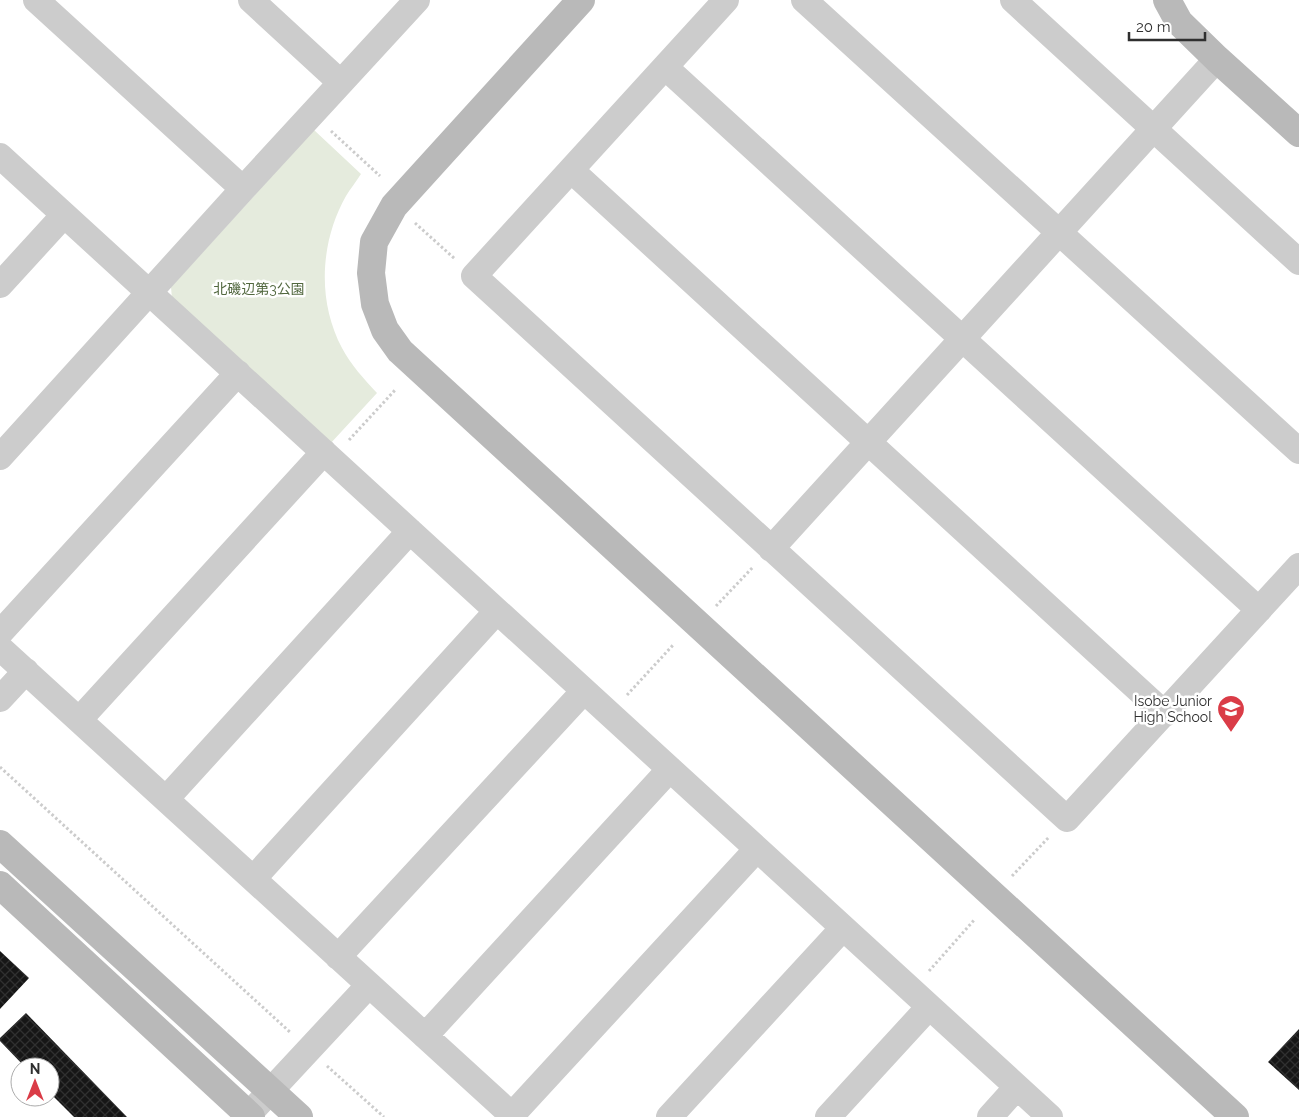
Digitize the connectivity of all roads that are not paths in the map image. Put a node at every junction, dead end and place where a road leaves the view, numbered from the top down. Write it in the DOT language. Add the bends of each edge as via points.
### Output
graph roads {
  1 [pos="36,0"];
  2 [pos="251,0"];
  3 [pos="417,0"];
  4 [pos="581,0"];
  5 [pos="726,0"];
  6 [pos="804,0"];
  7 [pos="1013,0"];
  8 [pos="1166,0"];
  9 [pos="1218,59"];
  10 [pos="665,67"];
  11 [pos="340,82"];
  12 [pos="1154,129"];
  13 [pos="1299,133"];
  14 [pos="0,156"];
  15 [pos="571,170"];
  16 [pos="243,189"];
  17 [pos="64,215"];
  18 [pos="1060,232"];
  19 [pos="1299,262"];
  20 [pos="0,285"];
  21 [pos="150,293"];
  22 [pos="962,339"];
  23 [pos="238,373"];
  24 [pos="868,442"];
  25 [pos="1299,450"];
  26 [pos="328,456"];
  27 [pos="0,457"];
  28 [pos="410,531"];
  29 [pos="771,549"];
  30 [pos="1299,566"];
  31 [pos="1258,610"];
  32 [pos="497,611"];
  33 [pos="0,633"];
  34 [pos="0,648"];
  35 [pos="26,671"];
  36 [pos="584,691"];
  37 [pos="0,698"];
  38 [pos="1165,714"];
  39 [pos="79,720"];
  40 [pos="670,770"];
  41 [pos="166,799"];
  42 [pos="0,844"];
  43 [pos="757,849"];
  44 [pos="253,879"];
  45 [pos="0,885"];
  46 [pos="843,928"];
  47 [pos="338,957"];
  48 [pos="369,985"];
  49 [pos="920,999"];
  50 [pos="425,1036"];
  51 [pos="1017,1087"];
  52 [pos="271,1091"];
  53 [pos="250,1116"];
  54 [pos="513,1116"];
  55 [pos="300,1117"];
  56 [pos="669,1117"];
  57 [pos="828,1117"];
  58 [pos="990,1117"];
  59 [pos="1050,1117"];
  60 [pos="1235,1117"];
  1 -- 16 [label="street"];
  2 -- 11 [label="street"];
  3 -- 11 [label="street"];
  4 -- 60 [label="street" via="394,206 374,242 370,273 375,304 385,330 400,351"];
  5 -- 10 [label="street"];
  6 -- 18 [label="street"];
  7 -- 12 [label="street"];
  8 -- 9 [label="street" via="1179,22"];
  9 -- 12 [label="street"];
  9 -- 13 [label="street"];
  10 -- 15 [label="street"];
  10 -- 22 [label="street"];
  11 -- 16 [label="street"];
  12 -- 18 [label="street"];
  12 -- 19 [label="street"];
  14 -- 17 [label="street"];
  15 -- 24 [label="street"];
  15 -- 29 [label="street" via="474,276"];
  16 -- 21 [label="street"];
  17 -- 20 [label="street"];
  17 -- 21 [label="street"];
  18 -- 22 [label="street"];
  18 -- 25 [label="street"];
  21 -- 23 [label="street"];
  21 -- 27 [label="street"];
  22 -- 24 [label="street"];
  22 -- 31 [label="street"];
  23 -- 26 [label="street"];
  23 -- 33 [label="street"];
  24 -- 29 [label="street"];
  24 -- 38 [label="street"];
  26 -- 28 [label="street"];
  26 -- 39 [label="street"];
  28 -- 32 [label="street"];
  28 -- 41 [label="street"];
  29 -- 38 [label="street" via="1067,819"];
  30 -- 31 [label="street"];
  31 -- 38 [label="street"];
  32 -- 36 [label="street"];
  32 -- 44 [label="street"];
  34 -- 35 [label="street"];
  35 -- 37 [label="street"];
  35 -- 39 [label="street"];
  36 -- 40 [label="street"];
  36 -- 47 [label="street"];
  39 -- 41 [label="street"];
  40 -- 43 [label="street"];
  40 -- 50 [label="street"];
  41 -- 44 [label="street"];
  42 -- 52 [label="street"];
  43 -- 46 [label="street"];
  43 -- 54 [label="street"];
  44 -- 47 [label="street"];
  45 -- 53 [label="street"];
  46 -- 49 [label="street"];
  46 -- 56 [label="street"];
  47 -- 48 [label="street"];
  48 -- 50 [label="street"];
  48 -- 52 [label="street"];
  49 -- 51 [label="street"];
  49 -- 57 [label="street"];
  50 -- 54 [label="street"];
  51 -- 58 [label="street"];
  51 -- 59 [label="street"];
  52 -- 53 [label="street"];
  52 -- 55 [label="street"];
}
